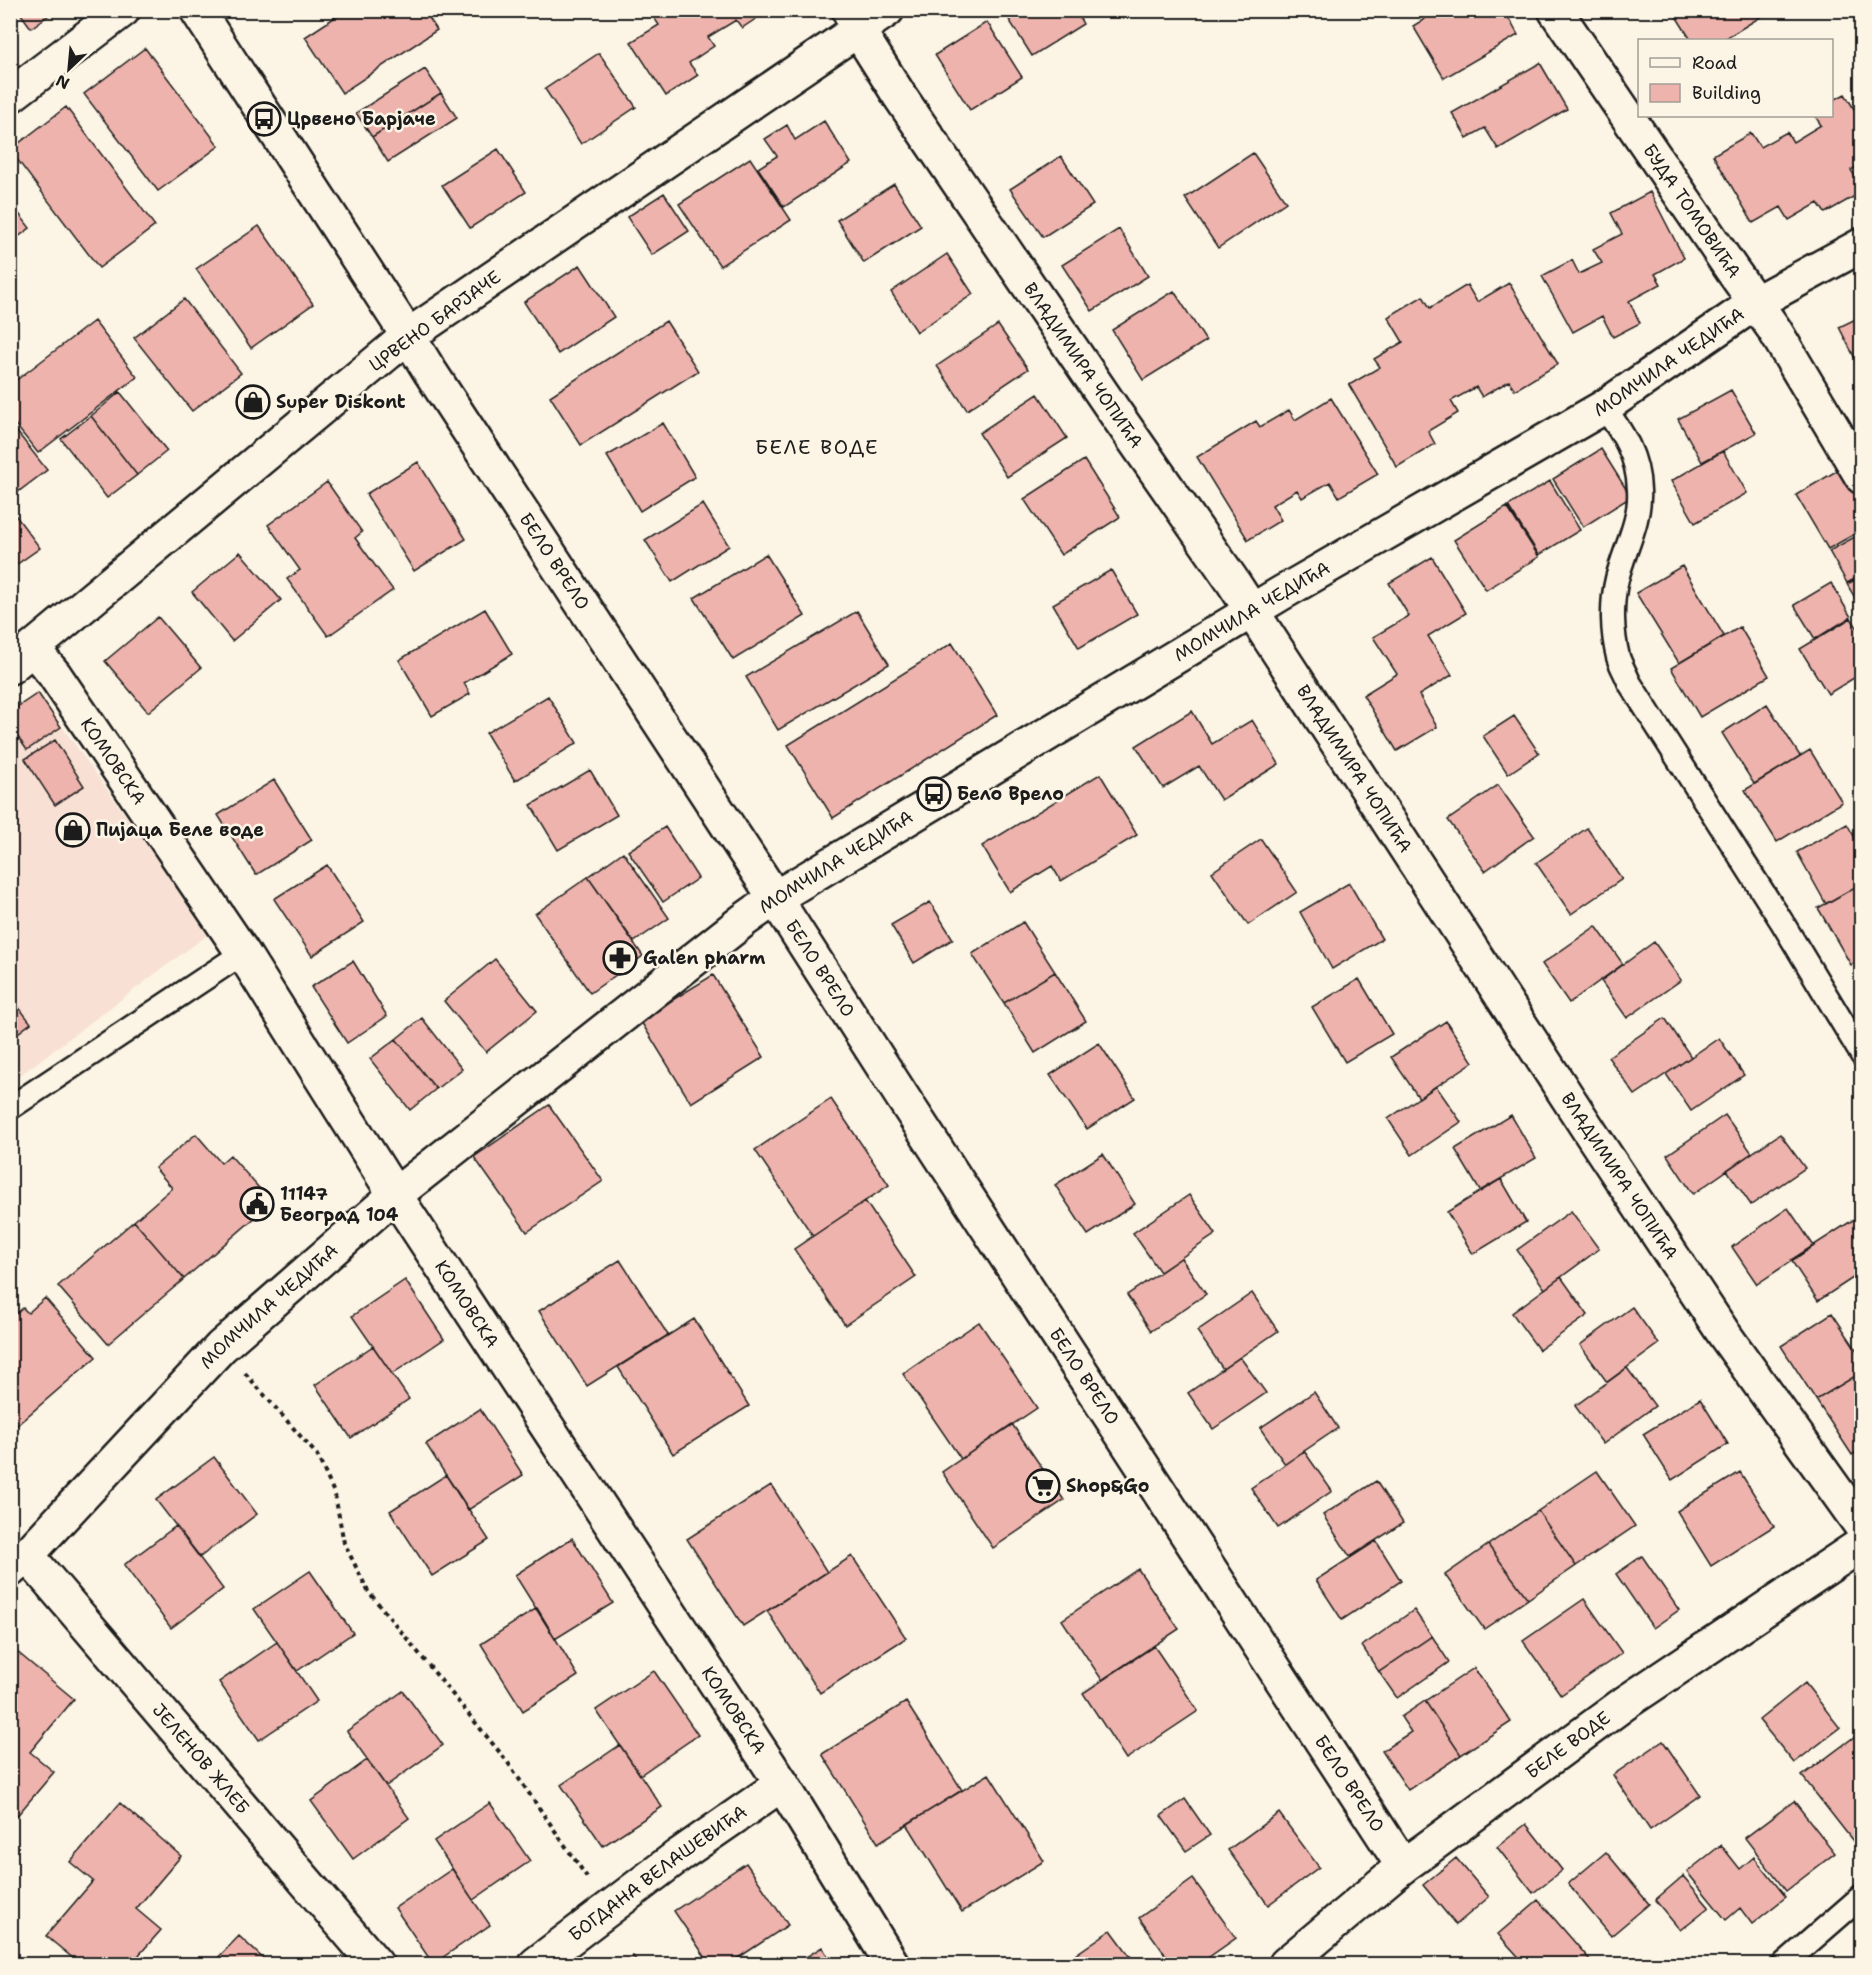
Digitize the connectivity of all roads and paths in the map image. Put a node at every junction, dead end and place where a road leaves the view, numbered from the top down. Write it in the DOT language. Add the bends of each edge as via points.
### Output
graph roads {
  1 [pos="123,10"];
  2 [pos="197,10"];
  3 [pos="887,10"];
  4 [pos="1555,10"];
  5 [pos="853,20"];
  6 [pos="10,96"];
  7 [pos="1862,245"];
  8 [pos="1755,303"];
  9 [pos="408,336"];
  10 [pos="1604,407"];
  11 [pos="1862,477"];
  12 [pos="1251,612"];
  13 [pos="22,658"];
  14 [pos="775,898"];
  15 [pos="243,953"];
  16 [pos="1862,1055"];
  17 [pos="10,1108"];
  18 [pos="396,1196"];
  19 [pos="221,1347"];
  20 [pos="1862,1527"];
  21 [pos="1862,1544"];
  22 [pos="19,1562"];
  23 [pos="782,1785"];
  24 [pos="1403,1866"];
  25 [pos="1862,1896"];
  26 [pos="609,1907"];
  27 [pos="376,1965"];
  28 [pos="536,1965"];
  29 [pos="892,1965"];
  30 [pos="1286,1965"];
  31 [pos="1784,1965"];
  1 -- 6 [label="street"];
  2 -- 9 [label="street, БЕЛО ВРЕЛО"];
  3 -- 5 [label="street, ЦРВЕНО БАРЈАЧЕ"];
  4 -- 8 [label="street, БУДА ТОМОВИЋА"];
  5 -- 9 [label="street, ЦРВЕНО БАРЈАЧЕ"];
  5 -- 12 [label="street, ВЛАДИМИРА ЧОПИЋА" via="912,115"];
  7 -- 8 [label="street, МОМЧИЛА ЧЕДИЋА"];
  8 -- 10 [label="street, МОМЧИЛА ЧЕДИЋА"];
  8 -- 11 [label="street, БУДА ТОМОВИЋА"];
  9 -- 13 [label="street, ЦРВЕНО БАРЈАЧЕ"];
  9 -- 14 [label="street, БЕЛО ВРЕЛО"];
  10 -- 12 [label="street, МОМЧИЛА ЧЕДИЋА"];
  10 -- 16 [label="lane" via="1625,435 1640,491 1614,600 1618,657 1629,682"];
  12 -- 14 [label="street, МОМЧИЛА ЧЕДИЋА"];
  12 -- 20 [label="street, ВЛАДИМИРА ЧОПИЋА" via="1711,1314"];
  13 -- 15 [label="street, КОМОВСКА" via="54,674"];
  14 -- 18 [label="street, МОМЧИЛА ЧЕДИЋА"];
  14 -- 24 [label="street, БЕЛО ВРЕЛО"];
  15 -- 17 [label="lane"];
  15 -- 18 [label="street, КОМОВСКА"];
  18 -- 19 [label="street, МОМЧИЛА ЧЕДИЋА"];
  18 -- 23 [label="street, КОМОВСКА"];
  19 -- 22 [label="street, МОМЧИЛА ЧЕДИЋА"];
  19 -- 26 [label="path" via="317,1455 335,1495 344,1543 368,1591 506,1760"];
  21 -- 24 [label="street, БЕЛЕ ВОДЕ" via="1625,1703"];
  22 -- 27 [label="street, ЈЕЛЕНОВ ЖЛЕБ"];
  23 -- 26 [label="street, БОГДАНА ВЕЛАШЕВИЋА"];
  23 -- 29 [label="street, КОМОВСКА"];
  24 -- 30 [label="street, БЕЛЕ ВОДЕ"];
  25 -- 31 [label="lane"];
  26 -- 28 [label="street, БОГДАНА ВЕЛАШЕВИЋА"];
}
